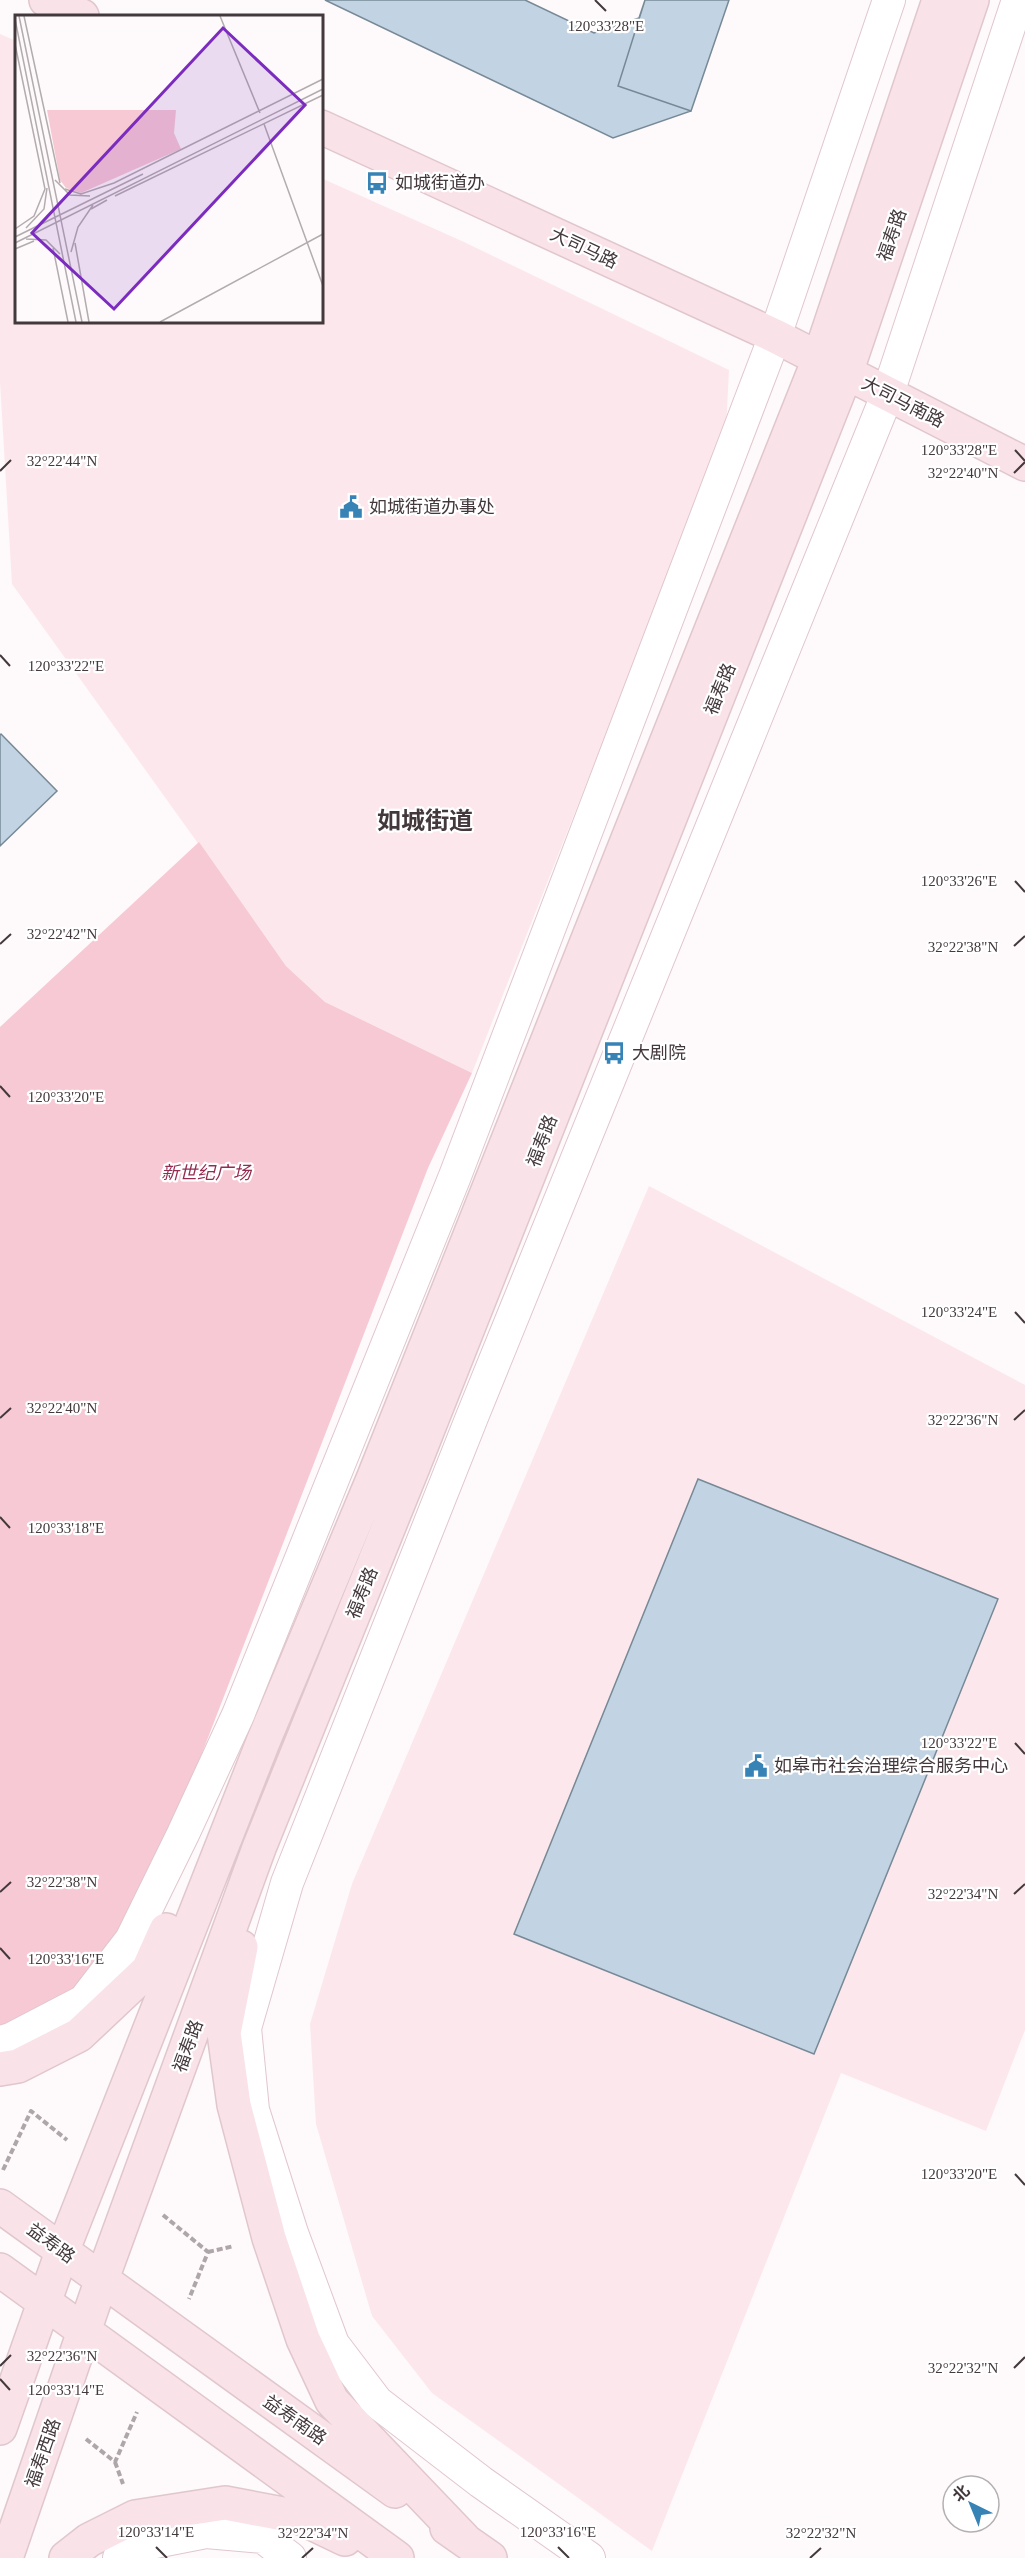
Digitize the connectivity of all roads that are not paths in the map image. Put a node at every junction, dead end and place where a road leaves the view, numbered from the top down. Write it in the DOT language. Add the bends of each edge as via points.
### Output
graph roads {
  1 [pos="46,0"];
  2 [pos="889,0"];
  3 [pos="939,0"];
  4 [pos="972,0"];
  5 [pos="1018,0"];
  6 [pos="80,15"];
  7 [pos="322,127"];
  8 [pos="775,336"];
  9 [pos="832,366"];
  10 [pos="888,393"];
  11 [pos="1025,464"];
  12 [pos="263,1742"];
  13 [pos="259,1848"];
  14 [pos="0,2042"];
  15 [pos="0,2069"];
  16 [pos="0,2206"];
  17 [pos="62,2252"];
  18 [pos="0,2270"];
  19 [pos="102,2279"];
  20 [pos="44,2303"];
  21 [pos="85,2333"];
  22 [pos="0,2428"];
  23 [pos="476,2549"];
  24 [pos="6,2558"];
  25 [pos="66,2558"];
  26 [pos="119,2558"];
  27 [pos="290,2558"];
  28 [pos="386,2558"];
  29 [pos="397,2558"];
  30 [pos="589,2558"];
  1 -- 6 [label="main road"];
  2 -- 8 [label="street"];
  3 -- 9 [label="main road, 福寿路"];
  4 -- 9 [label="main road, 福寿路"];
  5 -- 10 [label="street"];
  7 -- 8 [label="main road, 大司马路"];
  8 -- 9 [label="main road, 大司马路"];
  8 -- 14 [label="street" via="459,1165 238,1715 131,1940 84,2001"];
  9 -- 10 [label="main road, 大司马南路"];
  9 -- 12 [label="main road, 福寿路"];
  9 -- 13 [label="main road, 福寿路" via="409,1478"];
  10 -- 11 [label="main road, 大司马南路"];
  10 -- 30 [label="street" via="476,1406 287,1883 245,2028 253,2110 333,2344 377,2402"];
  12 -- 15 [label="main road" via="204,1846 148,1970 79,2035 18,2066"];
  12 -- 17 [label="main road, 福寿路"];
  13 -- 19 [label="main road, 福寿路"];
  13 -- 23 [label="main road" via="224,2033 234,2105 269,2238 303,2339 332,2401"];
  16 -- 17 [label="main road, 益寿路"];
  17 -- 19 [label="main road, 益寿路"];
  17 -- 20 [label="main road"];
  18 -- 20 [label="main road"];
  19 -- 21 [label="main road, 福寿西路"];
  19 -- 23 [label="main road, 益寿南路"];
  20 -- 21 [label="main road"];
  20 -- 22 [label="main road"];
  21 -- 24 [label="main road, 福寿西路"];
  21 -- 29 [label="main road"];
  25 -- 28 [label="main road" via="89,2540 135,2517 225,2503 299,2517"];
  26 -- 27 [label="street" via="145,2544 206,2532 263,2537"];
}
